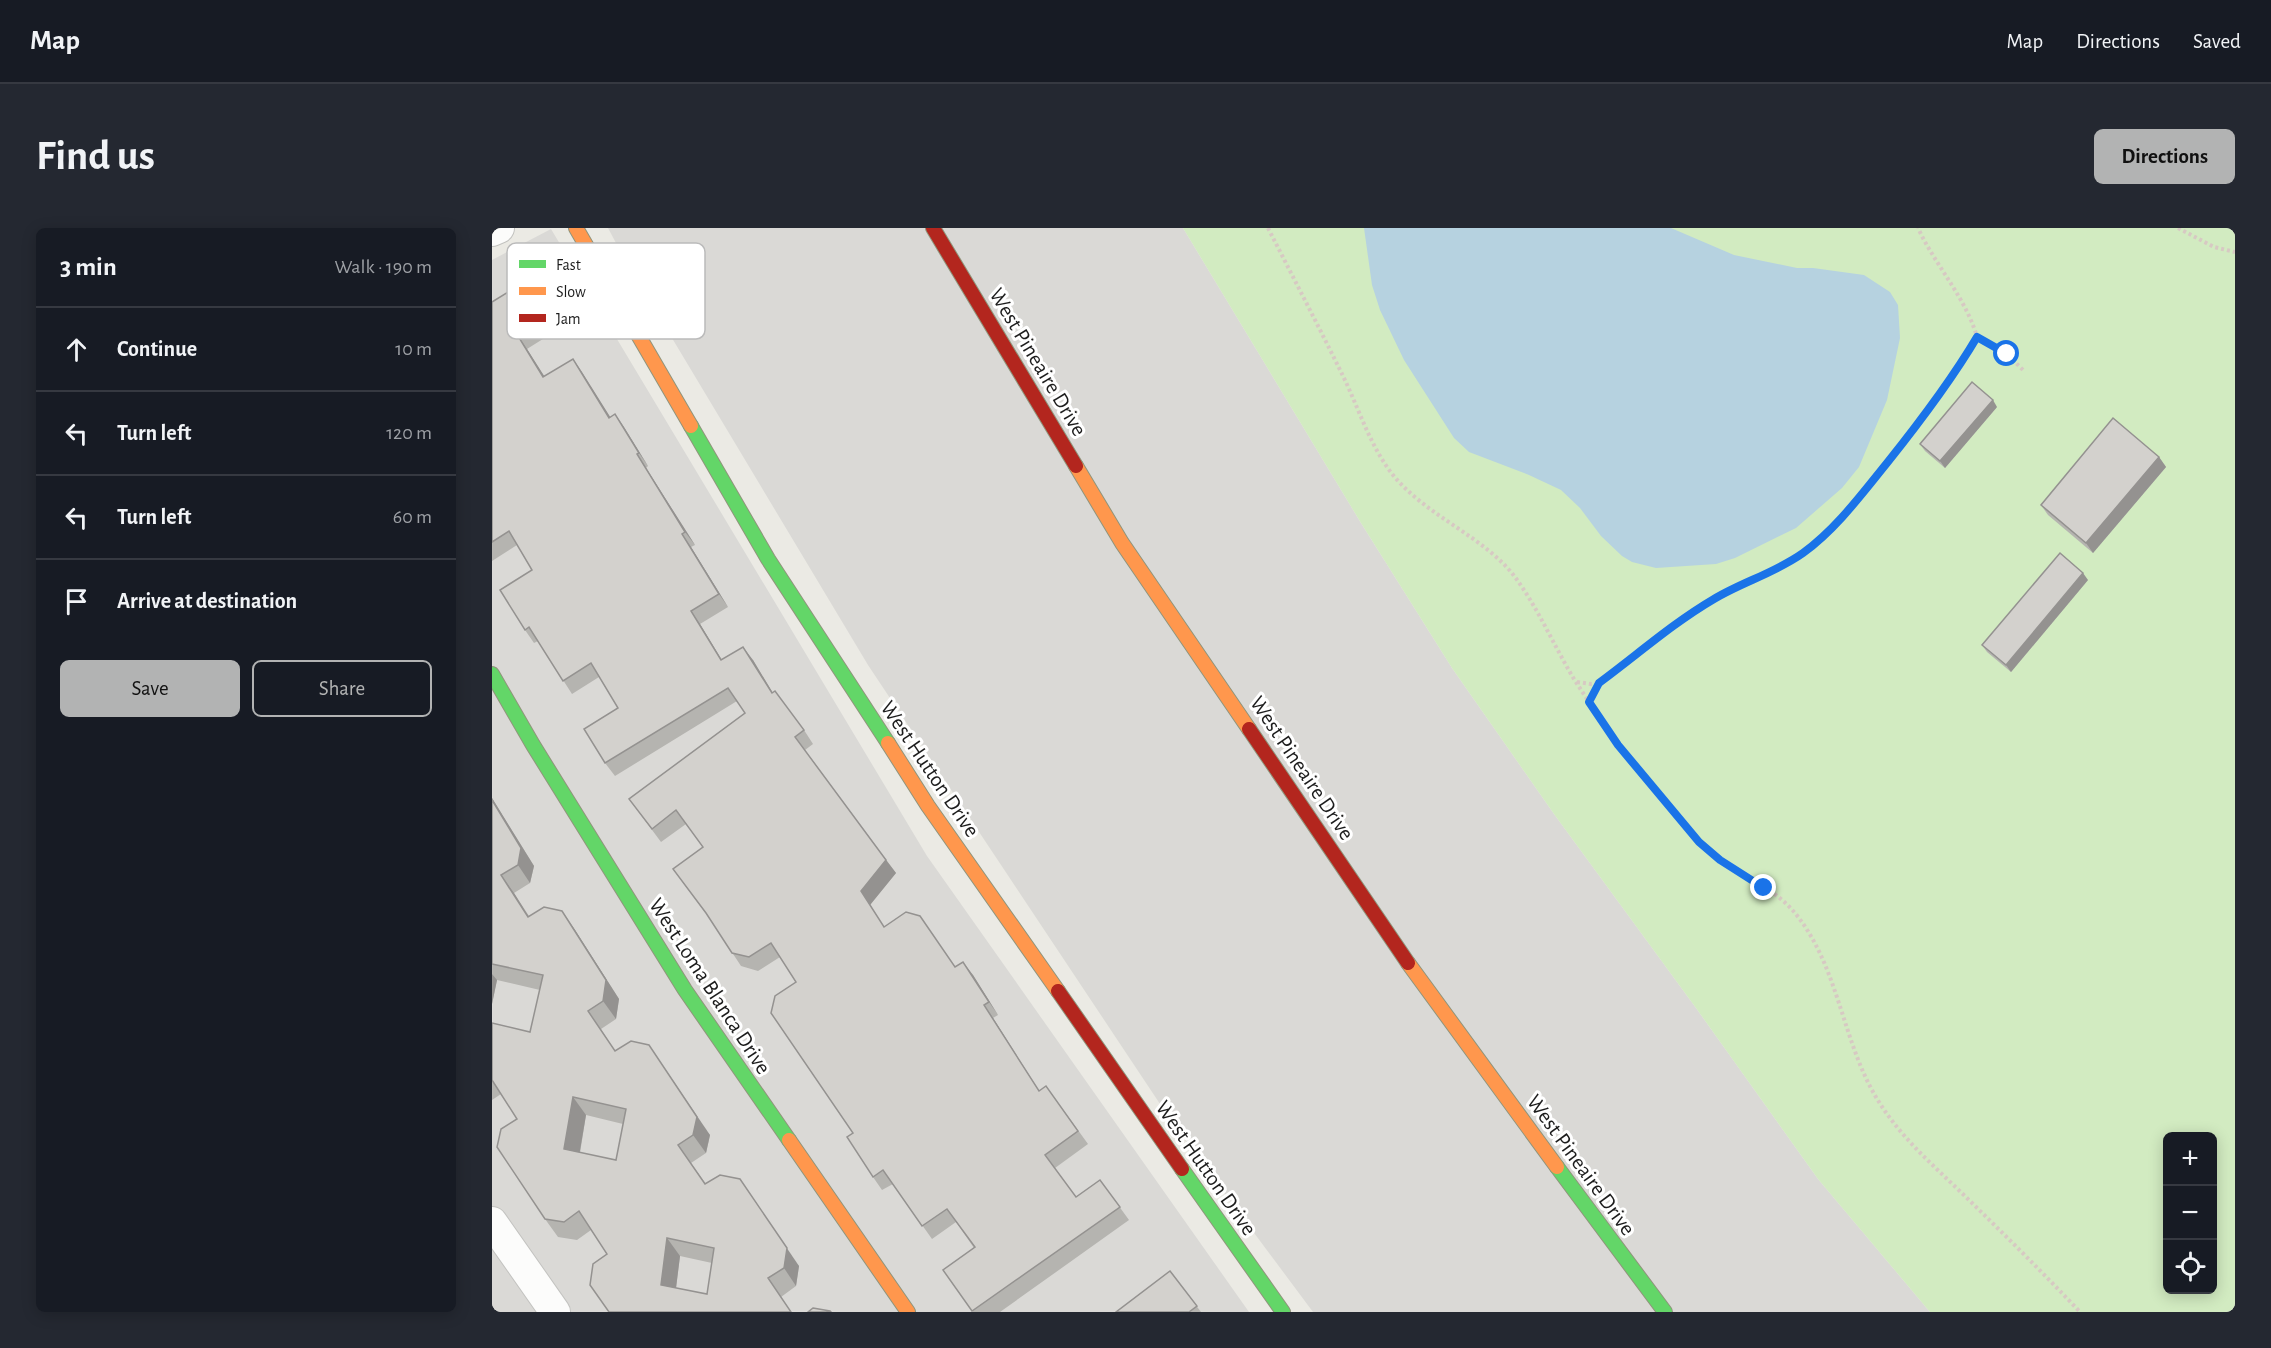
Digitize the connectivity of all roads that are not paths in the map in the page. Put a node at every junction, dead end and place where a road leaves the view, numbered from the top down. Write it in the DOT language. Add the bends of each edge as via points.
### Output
graph roads {
  1 [pos="499,228"];
  2 [pos="576,228"];
  3 [pos="933,228"];
  4 [pos="492,231"];
  5 [pos="585,243"];
  6 [pos="640,339"];
  7 [pos="492,674"];
  8 [pos="492,1222"];
  9 [pos="555,1312"];
  10 [pos="908,1312"];
  11 [pos="1283,1312"];
  12 [pos="1665,1312"];
  1 -- 4 [label="street"];
  2 -- 5 [label="street, West Hutton Drive"];
  3 -- 12 [label="street, West Pineaire Drive" via="1122,543 1427,991"];
  6 -- 11 [label="street, West Hutton Drive" via="768,559 928,806"];
  7 -- 10 [label="street, West Loma Blanca Drive" via="685,990"];
  8 -- 9 [label="street"];
}
